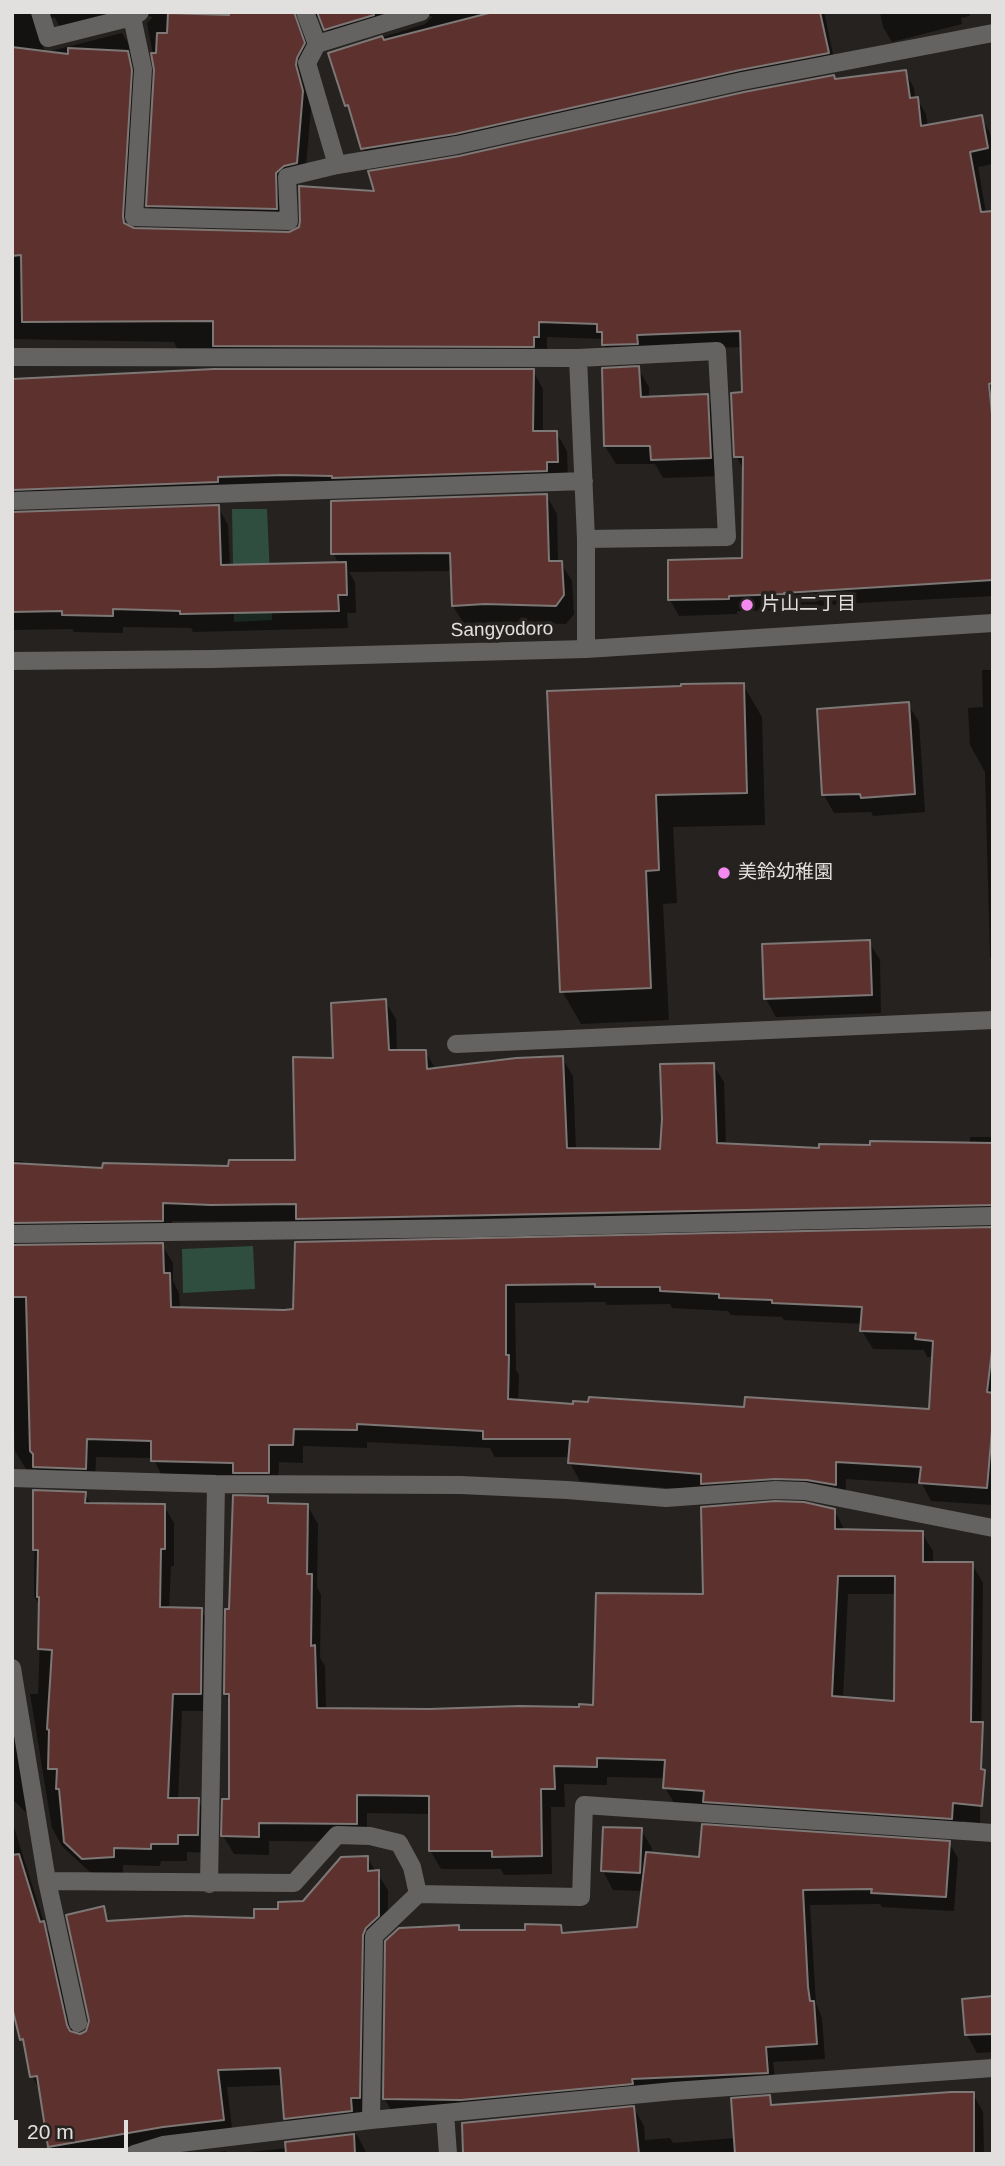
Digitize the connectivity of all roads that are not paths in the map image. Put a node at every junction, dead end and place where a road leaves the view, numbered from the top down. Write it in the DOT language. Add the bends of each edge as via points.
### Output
graph roads {
  1 [pos="40,12"];
  2 [pos="305,12"];
  3 [pos="421,12"];
  4 [pos="136,14"];
  5 [pos="993,33"];
  6 [pos="317,44"];
  7 [pos="337,165"];
  8 [pos="12,357"];
  9 [pos="578,358"];
  10 [pos="584,481"];
  11 [pos="12,501"];
  12 [pos="586,539"];
  13 [pos="993,623"];
  14 [pos="586,649"];
  15 [pos="12,661"];
  16 [pos="993,1020"];
  17 [pos="456,1044"];
  18 [pos="993,1216"];
  19 [pos="12,1234"];
  20 [pos="12,1478"];
  21 [pos="216,1484"];
  22 [pos="993,1528"];
  23 [pos="12,1668"];
  24 [pos="993,1833"];
  25 [pos="47,1881"];
  26 [pos="209,1884"];
  27 [pos="418,1894"];
  28 [pos="78,2022"];
  29 [pos="993,2068"];
  30 [pos="445,2113"];
  31 [pos="371,2120"];
  32 [pos="134,2154"];
  33 [pos="448,2154"];
  1 -- 4 [label="street" via="48,37"];
  2 -- 6 [label="street"];
  3 -- 6 [label="street"];
  4 -- 7 [label="street" via="143,69 134,217 289,221 287,177"];
  5 -- 7 [label="street" via="742,80 457,145"];
  6 -- 7 [label="street" via="307,64"];
  8 -- 9 [label="street"];
  9 -- 10 [label="street"];
  9 -- 12 [label="street" via="717,351 727,537"];
  10 -- 11 [label="street"];
  10 -- 12 [label="street"];
  12 -- 14 [label="street"];
  13 -- 14 [label="street, Sangyodoro"];
  14 -- 15 [label="street, Sangyodoro"];
  16 -- 17 [label="street"];
  18 -- 19 [label="street"];
  20 -- 21 [label="street"];
  21 -- 22 [label="street" via="461,1485 666,1498 805,1491"];
  21 -- 26 [label="street"];
  23 -- 25 [label="street"];
  24 -- 27 [label="street" via="584,1805 582,1897"];
  25 -- 26 [label="street"];
  25 -- 28 [label="street"];
  26 -- 27 [label="street" via="294,1883 337,1835 369,1836 399,1843 412,1867"];
  27 -- 31 [label="street" via="374,1936"];
  29 -- 30 [label="street"];
  30 -- 31 [label="street"];
  30 -- 33 [label="street"];
  31 -- 32 [label="street" via="163,2145"];
}
